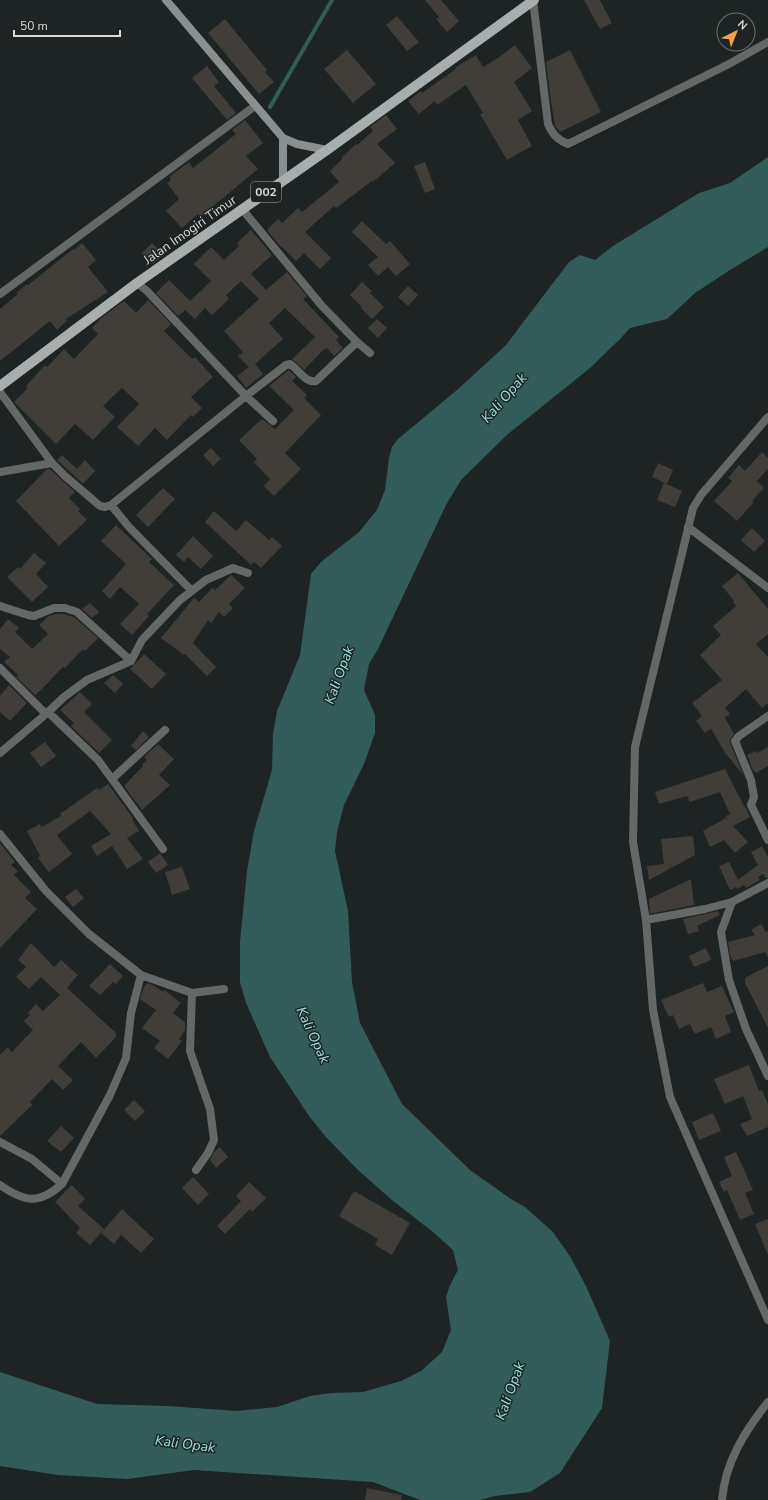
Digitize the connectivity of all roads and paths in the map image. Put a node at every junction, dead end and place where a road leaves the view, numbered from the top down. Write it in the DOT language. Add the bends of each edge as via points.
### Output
graph roads {
  1 [pos="166,0"];
  2 [pos="534,0"];
  3 [pos="768,42"];
  4 [pos="255,106"];
  5 [pos="283,138"];
  6 [pos="327,150"];
  7 [pos="283,181"];
  8 [pos="242,209"];
  9 [pos="137,283"];
  10 [pos="0,294"];
  11 [pos="357,342"];
  12 [pos="370,352"];
  13 [pos="0,386"];
  14 [pos="0,392"];
  15 [pos="246,396"];
  16 [pos="768,417"];
  17 [pos="273,421"];
  18 [pos="52,463"];
  19 [pos="0,472"];
  20 [pos="111,505"];
  21 [pos="688,527"];
  22 [pos="248,573"];
  23 [pos="768,588"];
  24 [pos="192,590"];
  25 [pos="0,606"];
  26 [pos="131,661"];
  27 [pos="0,668"];
  28 [pos="47,713"];
  29 [pos="768,716"];
  30 [pos="165,730"];
  31 [pos="0,753"];
  32 [pos="112,779"];
  33 [pos="0,834"];
  34 [pos="768,840"];
  35 [pos="163,849"];
  36 [pos="768,883"];
  37 [pos="732,902"];
  38 [pos="646,920"];
  39 [pos="141,975"];
  40 [pos="224,989"];
  41 [pos="192,993"];
  42 [pos="768,1076"];
  43 [pos="0,1142"];
  44 [pos="196,1170"];
  45 [pos="62,1184"];
  46 [pos="0,1185"];
  47 [pos="768,1320"];
  48 [pos="768,1402"];
  49 [pos="722,1500"];
  1 -- 4 [label="main road"];
  2 -- 3 [label="street" via="548,124 552,133 568,144"];
  2 -- 6 [label="main road, Jalan Imogiri Timur / 002"];
  4 -- 5 [label="main road"];
  4 -- 10 [label="street"];
  5 -- 6 [label="main road" via="297,144"];
  5 -- 7 [label="main road"];
  6 -- 7 [label="main road, Jalan Imogiri Timur / 002"];
  7 -- 8 [label="main road, Jalan Imogiri Timur / 002"];
  8 -- 9 [label="main road, Jalan Imogiri Timur / 002"];
  8 -- 11 [label="street" via="322,306"];
  9 -- 13 [label="main road, Jalan Imogiri Timur / 002"];
  9 -- 15 [label="street"];
  11 -- 12 [label="street"];
  11 -- 15 [label="street" via="316,381 306,380 290,364"];
  14 -- 18 [label="street"];
  15 -- 17 [label="street"];
  15 -- 20 [label="street"];
  16 -- 21 [label="street" via="701,495 693,508"];
  18 -- 19 [label="street"];
  18 -- 20 [label="street" via="100,506"];
  20 -- 24 [label="street"];
  21 -- 23 [label="street"];
  21 -- 38 [label="street" via="635,747 633,842"];
  22 -- 24 [label="street" via="233,568 206,580"];
  24 -- 26 [label="street" via="142,640"];
  25 -- 26 [label="street" via="34,616 54,608 70,609"];
  26 -- 28 [label="street" via="87,680"];
  27 -- 28 [label="street"];
  28 -- 31 [label="street"];
  28 -- 32 [label="street" via="98,760"];
  29 -- 34 [label="street" via="735,741 751,780 754,794 751,805"];
  30 -- 32 [label="street"];
  32 -- 35 [label="street"];
  33 -- 39 [label="street" via="46,891 89,934"];
  36 -- 37 [label="street"];
  37 -- 38 [label="street"];
  37 -- 42 [label="street" via="721,932 729,980 746,1029"];
  38 -- 47 [label="street" via="653,1010 670,1097"];
  39 -- 41 [label="street"];
  39 -- 45 [label="street" via="131,1013 126,1058 110,1094"];
  40 -- 41 [label="street"];
  41 -- 44 [label="street" via="190,1050 210,1109 214,1140"];
  43 -- 45 [label="street" via="32,1159"];
  45 -- 46 [label="street" via="54,1192 35,1200 12,1193"];
  48 -- 49 [label="street" via="752,1423 733,1456 723,1487"];
}
